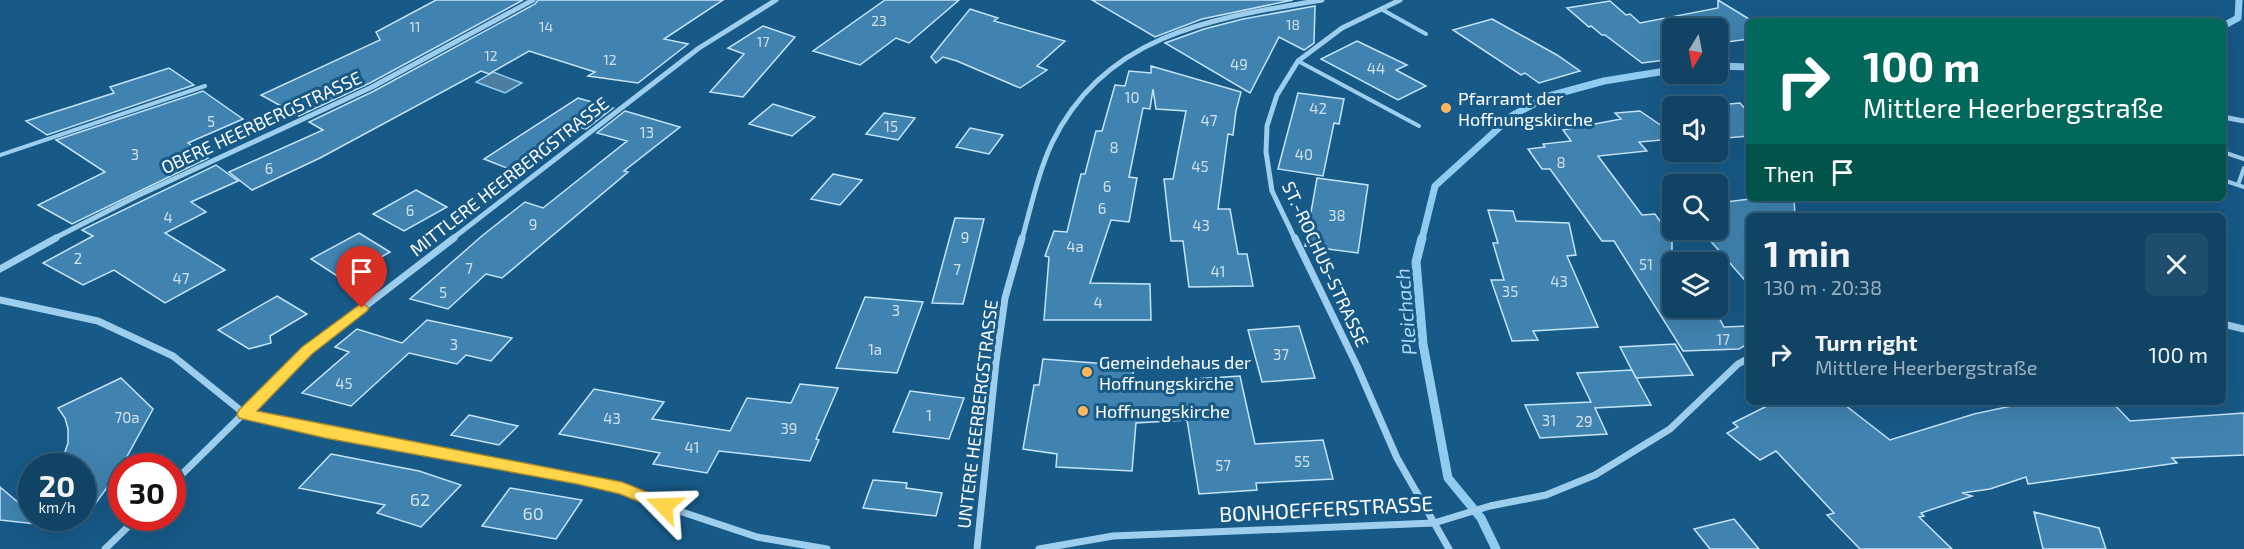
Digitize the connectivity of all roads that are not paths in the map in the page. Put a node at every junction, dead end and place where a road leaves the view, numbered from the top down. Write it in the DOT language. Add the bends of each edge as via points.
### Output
graph roads {
  1 [pos="533,0"];
  2 [pos="776,0"];
  3 [pos="1322,0"];
  4 [pos="1400,0"];
  5 [pos="1381,9"];
  6 [pos="1426,34"];
  7 [pos="1298,61"];
  8 [pos="205,86"];
  9 [pos="2226,118"];
  10 [pos="2244,121"];
  11 [pos="1419,126"];
  12 [pos="2226,153"];
  13 [pos="0,154"];
  14 [pos="2244,159"];
  15 [pos="2244,168"];
  16 [pos="2226,181"];
  17 [pos="2238,185"];
  18 [pos="2244,187"];
  19 [pos="0,269"];
  20 [pos="0,300"];
  21 [pos="2226,325"];
  22 [pos="2244,329"];
  23 [pos="1746,360"];
  24 [pos="244,414"];
  25 [pos="186,470"];
  26 [pos="1434,523"];
  27 [pos="124,531"];
  28 [pos="105,549"];
  29 [pos="827,549"];
  30 [pos="977,549"];
  31 [pos="1039,549"];
  32 [pos="1449,549"];
  1 -- 19 [label="street, OBERE HEERBERGSTRASSE" via="362,92 109,210"];
  2 -- 24 [label="street, MITTLERE HEERBERGSTRASSE" via="699,48 307,351"];
  3 -- 30 [label="street, UNTERE HEERBERGSTRASSE" via="1244,13 1149,44 1119,63 1081,97 1071,112 1052,143 1038,181 1005,298"];
  4 -- 5 [label="street, ST.-ROCHUS-STRASSE"];
  5 -- 6 [label="lane"];
  5 -- 7 [label="street, ST.-ROCHUS-STRASSE" via="1342,28"];
  7 -- 11 [label="lane"];
  7 -- 26 [label="street, ST.-ROCHUS-STRASSE" via="1277,95 1267,126 1272,191 1358,366 1397,458"];
  8 -- 13 [label="lane"];
  9 -- 10 [label="street"];
  12 -- 14 [label="lane"];
  15 -- 17 [label="lane"];
  16 -- 17 [label="lane"];
  17 -- 18 [label="lane"];
  20 -- 24 [label="street" via="98,321 173,356"];
  21 -- 22 [label="street"];
  23 -- 26 [label="street, BONHOEFFERSTRASSE" via="1670,429 1595,475 1546,495"];
  24 -- 25 [label="street, MITTLERE HEERBERGSTRASSE"];
  24 -- 29 [label="street" via="622,488 756,537"];
  26 -- 31 [label="street, BONHOEFFERSTRASSE" via="1113,536"];
  26 -- 32 [label="street, ST.-ROCHUS-STRASSE"];
  27 -- 28 [label="street"];
}
